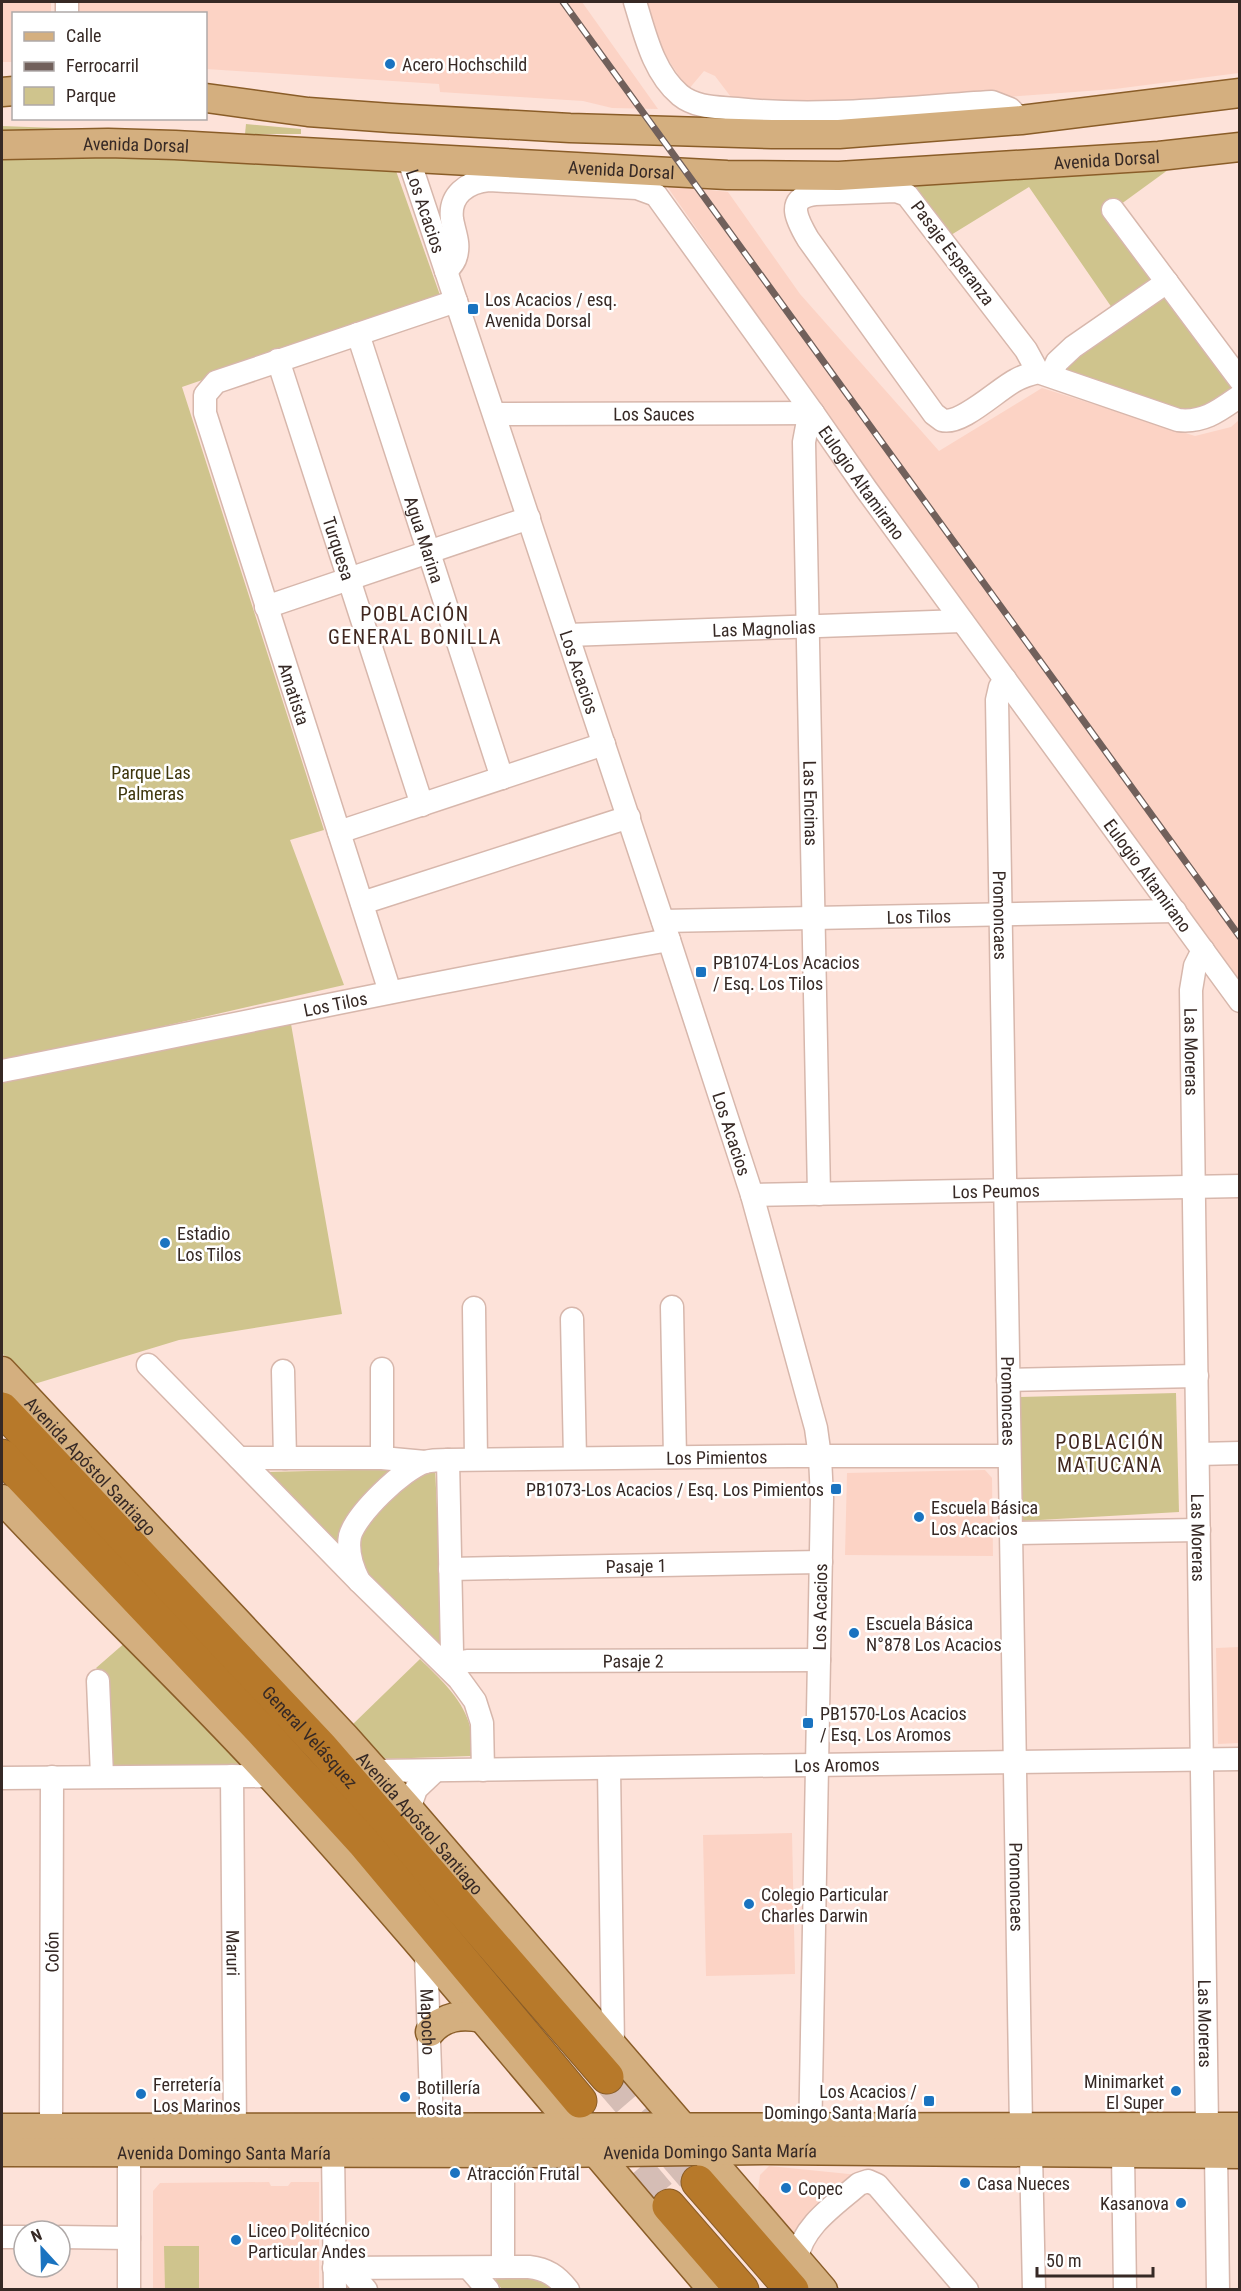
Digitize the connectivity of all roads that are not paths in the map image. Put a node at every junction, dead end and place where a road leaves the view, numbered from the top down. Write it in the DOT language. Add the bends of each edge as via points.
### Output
graph roads {
  1 [pos="635,2"];
  2 [pos="1239,93"];
  3 [pos="207,98"];
  4 [pos="391,118"];
  5 [pos="1020,120"];
  6 [pos="2,145"];
  7 [pos="1239,150"];
  8 [pos="408,157"];
  9 [pos="1113,210"];
  10 [pos="446,272"];
  11 [pos="1167,282"];
  12 [pos="456,301"];
  13 [pos="357,334"];
  14 [pos="278,360"];
  15 [pos="1045,373"];
  16 [pos="1239,380"];
  17 [pos="1239,396"];
  18 [pos="813,413"];
  19 [pos="495,414"];
  20 [pos="529,518"];
  21 [pos="428,552"];
  22 [pos="349,579"];
  23 [pos="266,606"];
  24 [pos="962,621"];
  25 [pos="807,627"];
  26 [pos="568,635"];
  27 [pos="1005,679"];
  28 [pos="604,744"];
  29 [pos="502,778"];
  30 [pos="422,805"];
  31 [pos="628,817"];
  32 [pos="339,832"];
  33 [pos="362,903"];
  34 [pos="1175,911"];
  35 [pos="1000,915"];
  36 [pos="813,920"];
  37 [pos="666,930"];
  38 [pos="1203,950"];
  39 [pos="390,992"];
  40 [pos="1239,1001"];
  41 [pos="2,1071"];
  42 [pos="1194,1186"];
  43 [pos="1239,1186"];
  44 [pos="1005,1190"];
  45 [pos="819,1194"];
  46 [pos="752,1196"];
  47 [pos="672,1307"];
  48 [pos="474,1308"];
  49 [pos="572,1319"];
  50 [pos="148,1365"];
  51 [pos="382,1369"];
  52 [pos="2,1371"];
  53 [pos="283,1371"];
  54 [pos="1197,1376"];
  55 [pos="1008,1380"];
  56 [pos="5,1413"];
  57 [pos="1239,1453"];
  58 [pos="1198,1454"];
  59 [pos="2,1456"];
  60 [pos="1009,1456"];
  61 [pos="675,1457"];
  62 [pos="820,1457"];
  63 [pos="239,1458"];
  64 [pos="285,1458"];
  65 [pos="382,1458"];
  66 [pos="575,1458"];
  67 [pos="448,1460"];
  68 [pos="476,1460"];
  69 [pos="425,1462"];
  70 [pos="10,1481"];
  71 [pos="1199,1530"];
  72 [pos="1011,1533"];
  73 [pos="167,1550"];
  74 [pos="821,1562"];
  75 [pos="450,1569"];
  76 [pos="359,1581"];
  77 [pos="819,1660"];
  78 [pos="448,1667"];
  79 [pos="98,1681"];
  80 [pos="1239,1759"];
  81 [pos="1202,1760"];
  82 [pos="1015,1762"];
  83 [pos="817,1765"];
  84 [pos="609,1768"];
  85 [pos="483,1770"];
  86 [pos="375,1771"];
  87 [pos="435,1771"];
  88 [pos="102,1776"];
  89 [pos="232,1776"];
  90 [pos="271,1776"];
  91 [pos="52,1777"];
  92 [pos="2,1778"];
  93 [pos="409,1809"];
  94 [pos="426,1953"];
  95 [pos="482,2018"];
  96 [pos="430,2032"];
  97 [pos="610,2062"];
  98 [pos="576,2114"];
  99 [pos="432,2127"];
  100 [pos="683,2127"];
  101 [pos="1021,2127"];
  102 [pos="1207,2127"];
  103 [pos="1239,2127"];
  104 [pos="2,2128"];
  105 [pos="51,2128"];
  106 [pos="236,2129"];
  107 [pos="810,2139"];
  108 [pos="765,2150"];
  109 [pos="2,2152"];
  110 [pos="129,2152"];
  111 [pos="333,2152"];
  112 [pos="503,2153"];
  113 [pos="594,2153"];
  114 [pos="1031,2154"];
  115 [pos="1123,2154"];
  116 [pos="1228,2154"];
  117 [pos="701,2167"];
  118 [pos="746,2200"];
  119 [pos="669,2206"];
  120 [pos="72,2237"];
  121 [pos="129,2238"];
  122 [pos="503,2267"];
  123 [pos="469,2268"];
  124 [pos="794,2274"];
  125 [pos="339,2275"];
  126 [pos="129,2289"];
  127 [pos="366,2289"];
  128 [pos="488,2289"];
  129 [pos="568,2289"];
  130 [pos="713,2289"];
  131 [pos="742,2289"];
  132 [pos="823,2289"];
  133 [pos="968,2289"];
  134 [pos="1034,2289"];
  135 [pos="1125,2289"];
  136 [pos="1218,2289"];
  1 -- 5 [label="street" via="648,45 664,75 679,94 702,106 828,113 992,102 1010,109"];
  2 -- 5 [label="main road"];
  3 -- 4 [label="main road"];
  4 -- 5 [label="main road" via="772,134 882,132"];
  4 -- 8 [label="main road" via="404,138"];
  6 -- 8 [label="main road, Avenida Dorsal" via="108,143"];
  7 -- 8 [label="main road, Avenida Dorsal" via="839,176 727,175"];
  8 -- 10 [label="street, Los Acacios"];
  9 -- 11 [label="street"];
  10 -- 12 [label="street, Los Acacios"];
  10 -- 18 [label="street, Eulogio Altamirano" via="456,260 458,249 453,203 461,190 472,183 489,180 644,189 660,199"];
  11 -- 15 [label="street" via="1073,347"];
  11 -- 16 [label="street"];
  12 -- 13 [label="street"];
  12 -- 19 [label="street, Los Acacios"];
  13 -- 14 [label="street"];
  13 -- 21 [label="street, Agua Marina"];
  14 -- 22 [label="street, Turquesa"];
  14 -- 23 [label="street, Amatista" via="216,382 205,395 205,413"];
  15 -- 15 [label="street, Pasaje Esperanza" via="907,195 896,191 815,194 801,199 795,213 808,239 934,414 946,421 959,418 1014,381"];
  15 -- 17 [label="street" via="1178,420 1206,418"];
  18 -- 19 [label="street, Los Sauces"];
  18 -- 24 [label="street, Eulogio Altamirano"];
  18 -- 25 [label="street, Las Encinas" via="804,442"];
  19 -- 20 [label="street, Los Acacios"];
  20 -- 21 [label="street"];
  20 -- 26 [label="street, Los Acacios"];
  21 -- 22 [label="street"];
  21 -- 29 [label="street, Agua Marina"];
  22 -- 23 [label="street"];
  22 -- 30 [label="street, Turquesa"];
  23 -- 32 [label="street, Amatista"];
  24 -- 25 [label="street, Las Magnolias"];
  24 -- 27 [label="street, Eulogio Altamirano"];
  25 -- 26 [label="street, Las Magnolias"];
  25 -- 36 [label="street, Las Encinas"];
  26 -- 28 [label="street, Los Acacios"];
  27 -- 34 [label="street, Eulogio Altamirano"];
  27 -- 35 [label="street, Promoncaes" via="997,700"];
  28 -- 29 [label="street"];
  28 -- 31 [label="street, Los Acacios"];
  29 -- 30 [label="street"];
  30 -- 32 [label="street"];
  31 -- 33 [label="street"];
  31 -- 37 [label="street, Los Acacios"];
  32 -- 33 [label="street, Amatista"];
  33 -- 39 [label="street, Amatista"];
  34 -- 35 [label="street, Los Tilos"];
  34 -- 38 [label="street, Eulogio Altamirano"];
  35 -- 36 [label="street, Los Tilos"];
  35 -- 44 [label="street, Promoncaes"];
  36 -- 37 [label="street, Los Tilos"];
  36 -- 45 [label="street, Las Encinas"];
  37 -- 39 [label="street, Los Tilos"];
  37 -- 46 [label="street, Los Acacios"];
  38 -- 40 [label="street, Eulogio Altamirano"];
  38 -- 42 [label="street, Las Moreras" via="1191,990"];
  39 -- 41 [label="street, Los Tilos"];
  42 -- 43 [label="street, Los Peumos"];
  42 -- 44 [label="street, Los Peumos"];
  42 -- 54 [label="street, Las Moreras"];
  44 -- 45 [label="street, Los Peumos"];
  44 -- 55 [label="street, Promoncaes"];
  45 -- 46 [label="street, Los Peumos"];
  46 -- 62 [label="street, Los Acacios" via="810,1401"];
  47 -- 61 [label="street"];
  48 -- 68 [label="street"];
  49 -- 66 [label="street"];
  50 -- 63 [label="street"];
  51 -- 65 [label="street"];
  52 -- 73 [label="main road, Avenida Apóstol Santiago"];
  53 -- 64 [label="street"];
  54 -- 55 [label="street"];
  54 -- 58 [label="street, Las Moreras"];
  55 -- 60 [label="street, Promoncaes"];
  56 -- 73 [label="highway"];
  56 -- 97 [label="highway, General Velásquez" via="321,1747"];
  57 -- 58 [label="street"];
  58 -- 71 [label="street, Las Moreras"];
  59 -- 70 [label="highway, General Velásquez"];
  60 -- 62 [label="street, Los Pimientos"];
  60 -- 72 [label="street, Promoncaes"];
  61 -- 62 [label="street, Los Pimientos"];
  61 -- 66 [label="street, Los Pimientos"];
  62 -- 74 [label="street, Los Acacios"];
  63 -- 64 [label="street, Los Pimientos"];
  63 -- 76 [label="street, Los Pimientos"];
  64 -- 65 [label="street, Los Pimientos"];
  65 -- 69 [label="street, Los Pimientos"];
  66 -- 68 [label="street, Los Pimientos"];
  67 -- 68 [label="street, Los Pimientos"];
  67 -- 69 [label="street, Los Pimientos"];
  67 -- 75 [label="street"];
  69 -- 76 [label="street, Los Pimientos" via="394,1483 354,1525 349,1548"];
  70 -- 90 [label="main road" via="144,1643"];
  70 -- 98 [label="highway, General Velásquez" via="261,1730 364,1843"];
  71 -- 72 [label="street"];
  71 -- 81 [label="street, Las Moreras"];
  72 -- 82 [label="street, Promoncaes"];
  73 -- 86 [label="main road, Avenida Apóstol Santiago"];
  74 -- 75 [label="street, Pasaje 1"];
  74 -- 77 [label="street, Los Acacios"];
  75 -- 78 [label="street" via="452,1652"];
  76 -- 78 [label="street, Los Pimientos"];
  77 -- 78 [label="street, Pasaje 2" via="467,1661"];
  77 -- 83 [label="street, Los Acacios"];
  78 -- 85 [label="street, Los Pimientos" via="479,1712 484,1736"];
  79 -- 88 [label="street"];
  80 -- 81 [label="street, Los Aromos"];
  81 -- 82 [label="street, Los Aromos"];
  81 -- 102 [label="street, Las Moreras"];
  82 -- 83 [label="street, Los Aromos"];
  82 -- 101 [label="street, Promoncaes"];
  83 -- 84 [label="street, Los Aromos"];
  83 -- 107 [label="street, Los Acacios"];
  84 -- 85 [label="street, Los Aromos"];
  84 -- 97 [label="street"];
  85 -- 87 [label="street, Los Aromos"];
  86 -- 87 [label="street, Los Aromos"];
  86 -- 93 [label="main road, Avenida Apóstol Santiago"];
  87 -- 93 [label="street" via="416,1789"];
  88 -- 89 [label="street"];
  88 -- 91 [label="street"];
  89 -- 90 [label="street"];
  89 -- 106 [label="street, Maruri"];
  90 -- 94 [label="main road"];
  91 -- 92 [label="street"];
  91 -- 105 [label="street, Colón"];
  93 -- 97 [label="main road, Avenida Apóstol Santiago"];
  94 -- 95 [label="main road"];
  94 -- 96 [label="street, Mapocho"];
  95 -- 96 [label="main road" via="451,2018"];
  95 -- 98 [label="main road"];
  96 -- 99 [label="street, Mapocho"];
  97 -- 100 [label="main road, Avenida Apóstol Santiago"];
  98 -- 99 [label="main road, Avenida Domingo Santa María"];
  98 -- 100 [label="main road, Avenida Domingo Santa María"];
  98 -- 113 [label="main road"];
  99 -- 106 [label="main road, Avenida Domingo Santa María"];
  100 -- 107 [label="main road, Avenida Domingo Santa María"];
  100 -- 117 [label="main road, Avenida Apóstol Santiago"];
  101 -- 102 [label="main road, Avenida Domingo Santa María"];
  101 -- 107 [label="main road, Avenida Domingo Santa María"];
  102 -- 103 [label="main road, Avenida Domingo Santa María"];
  104 -- 105 [label="main road, Avenida Domingo Santa María"];
  105 -- 106 [label="main road, Avenida Domingo Santa María"];
  107 -- 108 [label="main road, Avenida Domingo Santa María"];
  107 -- 114 [label="main road, Avenida Domingo Santa María"];
  108 -- 117 [label="main road, Avenida Domingo Santa María"];
  108 -- 118 [label="main road" via="748,2172"];
  109 -- 110 [label="main road, Avenida Domingo Santa María"];
  110 -- 111 [label="main road, Avenida Domingo Santa María"];
  110 -- 121 [label="street"];
  111 -- 112 [label="main road, Avenida Domingo Santa María"];
  111 -- 125 [label="street"];
  112 -- 113 [label="main road, Avenida Domingo Santa María"];
  112 -- 122 [label="street"];
  113 -- 117 [label="main road, Avenida Domingo Santa María"];
  113 -- 130 [label="main road"];
  114 -- 115 [label="main road, Avenida Domingo Santa María"];
  114 -- 134 [label="street"];
  115 -- 116 [label="main road, Avenida Domingo Santa María"];
  115 -- 135 [label="street"];
  116 -- 136 [label="street"];
  117 -- 118 [label="main road, Avenida Apóstol Santiago"];
  117 -- 124 [label="highway"];
  118 -- 124 [label="main road, Avenida Apóstol Santiago"];
  119 -- 131 [label="highway"];
  120 -- 121 [label="street"];
  121 -- 126 [label="street"];
  122 -- 123 [label="street"];
  122 -- 129 [label="street" via="538,2268 554,2274"];
  123 -- 125 [label="street"];
  123 -- 128 [label="street"];
  124 -- 132 [label="main road, Avenida Apóstol Santiago"];
  124 -- 133 [label="street" via="801,2242 810,2228 859,2184 868,2181 877,2186"];
  125 -- 127 [label="street"];
}
